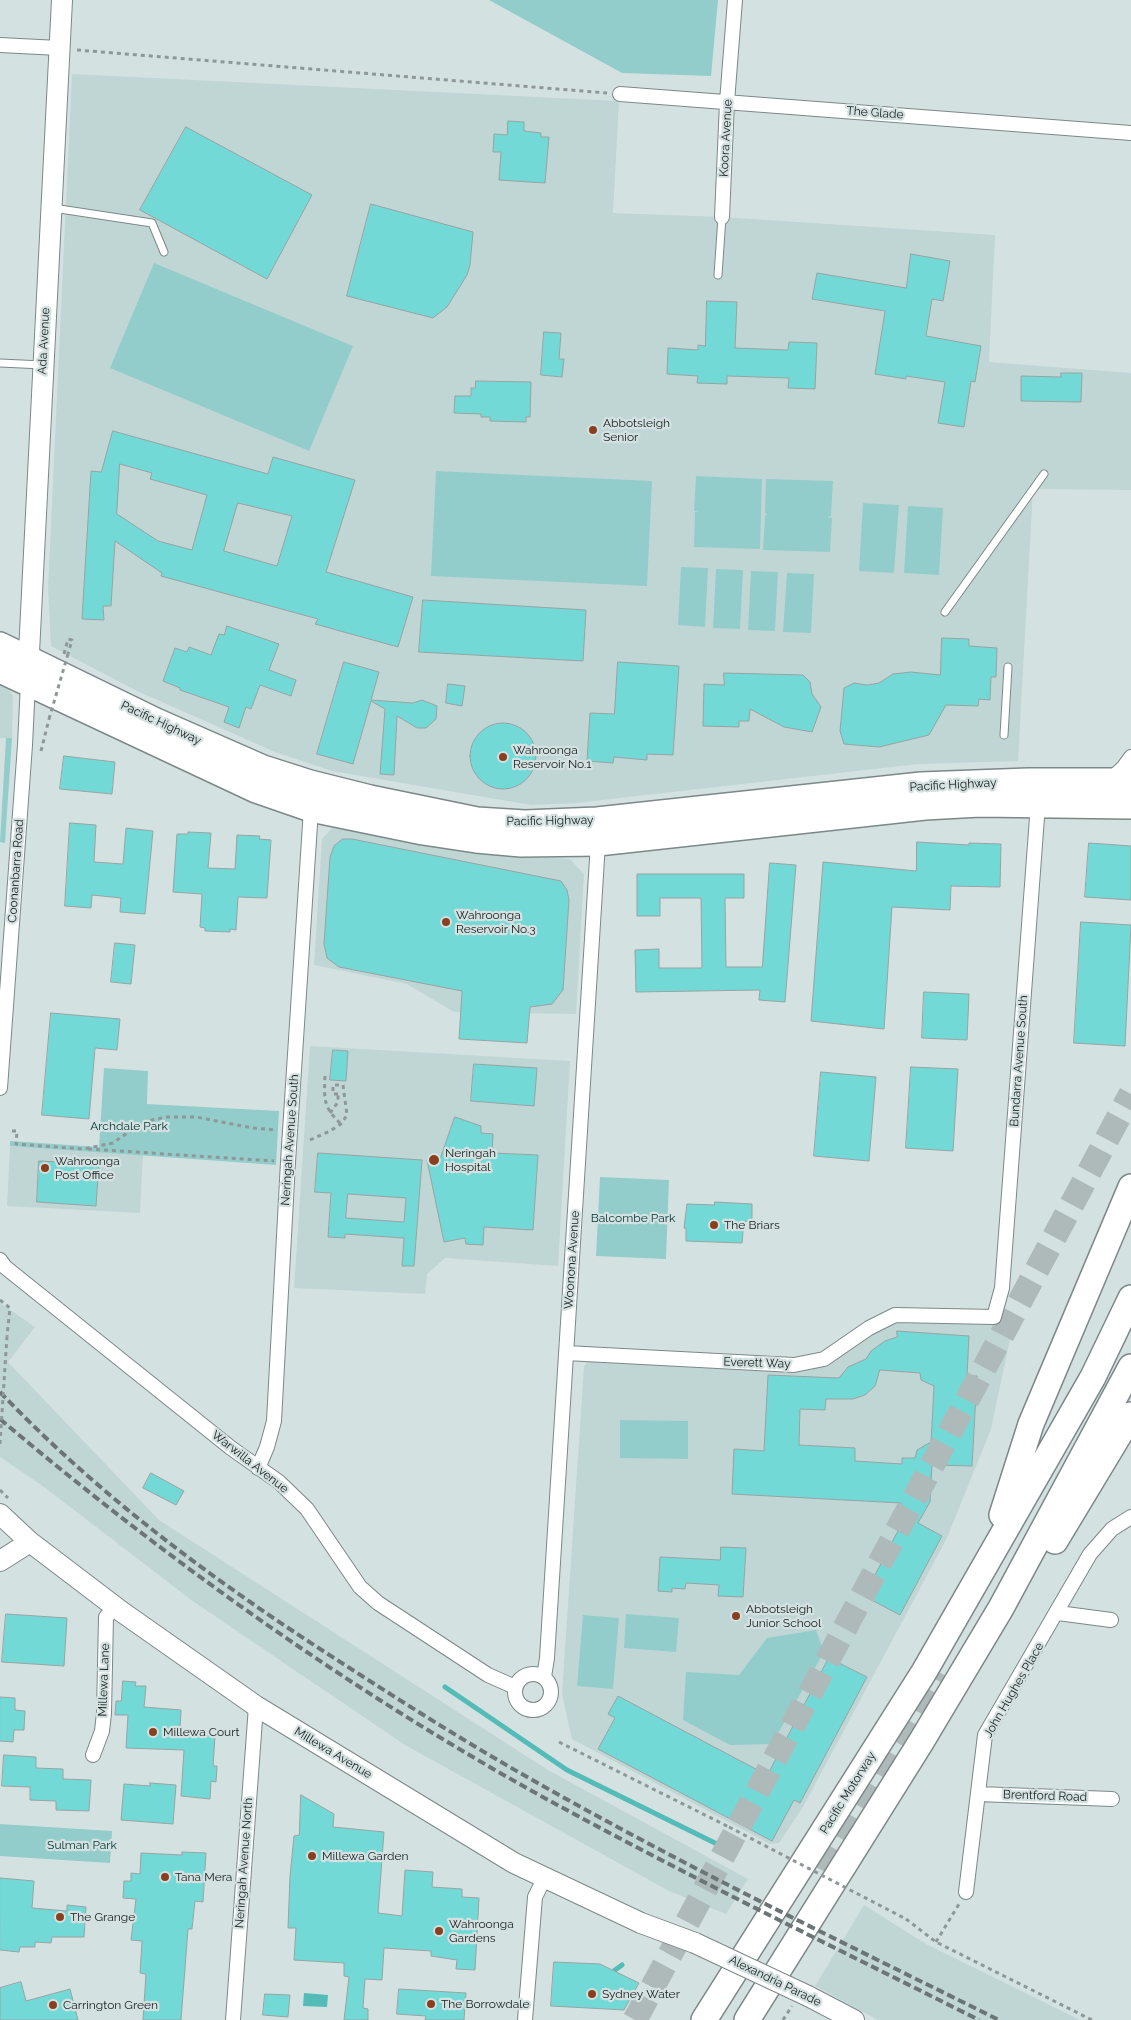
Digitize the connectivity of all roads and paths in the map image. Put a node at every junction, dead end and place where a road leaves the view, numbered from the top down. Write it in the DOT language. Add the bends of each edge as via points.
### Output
graph roads {
  1 [pos="62,0"];
  2 [pos="735,0"];
  3 [pos="0,45"];
  4 [pos="59,48"];
  5 [pos="620,94"];
  6 [pos="727,102"];
  7 [pos="1131,133"];
  8 [pos="51,208"];
  9 [pos="722,217"];
  10 [pos="164,252"];
  11 [pos="718,275"];
  12 [pos="0,363"];
  13 [pos="43,365"];
  14 [pos="1044,474"];
  15 [pos="945,612"];
  16 [pos="0,646"];
  17 [pos="64,652"];
  18 [pos="28,658"];
  19 [pos="1008,667"];
  20 [pos="0,670"];
  21 [pos="28,683"];
  22 [pos="1004,735"];
  23 [pos="41,751"];
  24 [pos="1131,757"];
  25 [pos="1120,781"];
  26 [pos="1038,804"];
  27 [pos="1131,806"];
  28 [pos="311,809"];
  29 [pos="598,843"];
  30 [pos="1,1054"];
  31 [pos="326,1076"];
  32 [pos="0,1088"];
  33 [pos="325,1089"];
  34 [pos="333,1089"];
  35 [pos="338,1094"];
  36 [pos="342,1094"];
  37 [pos="330,1113"];
  38 [pos="341,1124"];
  39 [pos="12,1131"];
  40 [pos="290,1132"];
  41 [pos="310,1140"];
  42 [pos="83,1149"];
  43 [pos="288,1162"];
  44 [pos="1131,1187"];
  45 [pos="0,1260"];
  46 [pos="1131,1298"];
  47 [pos="0,1300"];
  48 [pos="994,1316"];
  49 [pos="566,1353"];
  50 [pos="1131,1367"];
  51 [pos="1131,1415"];
  52 [pos="0,1444"];
  53 [pos="258,1468"];
  54 [pos="0,1514"];
  55 [pos="1131,1518"];
  56 [pos="30,1542"];
  57 [pos="0,1560"];
  58 [pos="987,1563"];
  59 [pos="116,1607"];
  60 [pos="1058,1613"];
  61 [pos="1111,1620"];
  62 [pos="544,1677"];
  63 [pos="515,1687"];
  64 [pos="256,1706"];
  65 [pos="559,1742"];
  66 [pos="921,1742"];
  67 [pos="93,1755"];
  68 [pos="978,1794"];
  69 [pos="1112,1799"];
  70 [pos="545,1877"];
  71 [pos="966,1892"];
  72 [pos="936,1942"];
  73 [pos="695,1943"];
  74 [pos="233,2020"];
  75 [pos="525,2020"];
  76 [pos="704,2020"];
  77 [pos="747,2020"];
  78 [pos="854,2020"];
  79 [pos="1092,2020"];
  1 -- 4 [label="street, Ada Avenue"];
  2 -- 6 [label="street, Koora Avenue"];
  3 -- 4 [label="street"];
  4 -- 5 [label="path"];
  4 -- 8 [label="street, Ada Avenue"];
  5 -- 6 [label="street, The Glade"];
  6 -- 7 [label="street, The Glade"];
  6 -- 9 [label="street, Koora Avenue"];
  8 -- 10 [label="lane" via="152,223"];
  8 -- 13 [label="street, Ada Avenue"];
  9 -- 11 [label="lane, Koora Avenue"];
  12 -- 13 [label="lane"];
  13 -- 18 [label="street, Ada Avenue"];
  14 -- 15 [label="lane"];
  16 -- 18 [label="highway, Pacific Highway"];
  17 -- 23 [label="path, bridge" via="68,639 72,640"];
  18 -- 21 [label="street, Ada Avenue"];
  18 -- 25 [label="highway, Pacific Highway" via="156,721 262,768 370,798 478,820 525,823 597,820 921,786"];
  19 -- 22 [label="lane"];
  20 -- 21 [label="highway, Pacific Highway"];
  21 -- 28 [label="highway, Pacific Highway" via="248,786"];
  21 -- 30 [label="street, Coonanbarra Road"];
  24 -- 25 [label="street" via="1123,768"];
  26 -- 27 [label="highway, Pacific Highway"];
  26 -- 29 [label="highway, Pacific Highway" via="925,807"];
  26 -- 48 [label="street, Bundarra Avenue South" via="1002,1288"];
  28 -- 29 [label="highway, Pacific Highway" via="476,840 521,844"];
  28 -- 40 [label="street, Neringah Avenue South"];
  29 -- 49 [label="street, Woonona Avenue"];
  30 -- 32 [label="street, Coonanbarra Road"];
  31 -- 33 [label="path"];
  33 -- 34 [label="path"];
  33 -- 37 [label="path" via="324,1098"];
  34 -- 35 [label="path" via="333,1094"];
  34 -- 36 [label="path" via="333,1085 343,1085"];
  35 -- 36 [label="path"];
  35 -- 37 [label="path" via="338,1102"];
  36 -- 38 [label="path" via="347,1115"];
  37 -- 38 [label="path"];
  38 -- 41 [label="path"];
  39 -- 42 [label="path" via="17,1131 16,1144"];
  40 -- 42 [label="path" via="196,1117 166,1117 143,1122 113,1143"];
  40 -- 43 [label="street, Neringah Avenue South"];
  42 -- 43 [label="path"];
  43 -- 53 [label="street, Neringah Avenue South" via="274,1421"];
  44 -- 58 [label="highway" via="1031,1424"];
  45 -- 53 [label="street, Warwilla Avenue"];
  46 -- 58 [label="highway" via="1093,1377"];
  47 -- 52 [label="path, bridge" via="10,1308"];
  48 -- 49 [label="street, Everett Way" via="896,1315 868,1328 824,1359 794,1366"];
  49 -- 62 [label="street, Woonona Avenue"];
  50 -- 66 [label="highway" via="1001,1608"];
  51 -- 66 [label="highway" via="1000,1632"];
  53 -- 63 [label="street, Warwilla Avenue" via="279,1482 307,1509 360,1586 378,1603 480,1671"];
  54 -- 56 [label="street, Millewa Avenue"];
  55 -- 60 [label="street, John Hughes Place" via="1112,1529 1090,1554"];
  56 -- 57 [label="street"];
  56 -- 59 [label="street, Millewa Avenue"];
  58 -- 76 [label="highway, Pacific Motorway" via="924,1672"];
  59 -- 64 [label="street, Millewa Avenue"];
  59 -- 67 [label="street, Millewa Lane" via="106,1617 104,1713 102,1731"];
  60 -- 61 [label="street"];
  60 -- 68 [label="street, John Hughes Place" via="985,1735"];
  62 -- 63 [label="street" via="533,1673 524,1675"];
  62 -- 63 [label="street" via="550,1686 550,1699 542,1708 525,1709 517,1702"];
  64 -- 70 [label="street, Millewa Avenue" via="514,1863"];
  64 -- 74 [label="street, Neringah Avenue North"];
  65 -- 72 [label="path, bridge" via="906,1918"];
  66 -- 77 [label="highway"];
  68 -- 69 [label="street, Brentford Road"];
  68 -- 71 [label="street, John Hughes Place"];
  70 -- 73 [label="street, Millewa Avenue" via="641,1923"];
  70 -- 75 [label="street" via="535,1897"];
  71 -- 72 [label="path"];
  72 -- 79 [label="path"];
  73 -- 78 [label="street, Alexandria Parade, bridge"];
}
